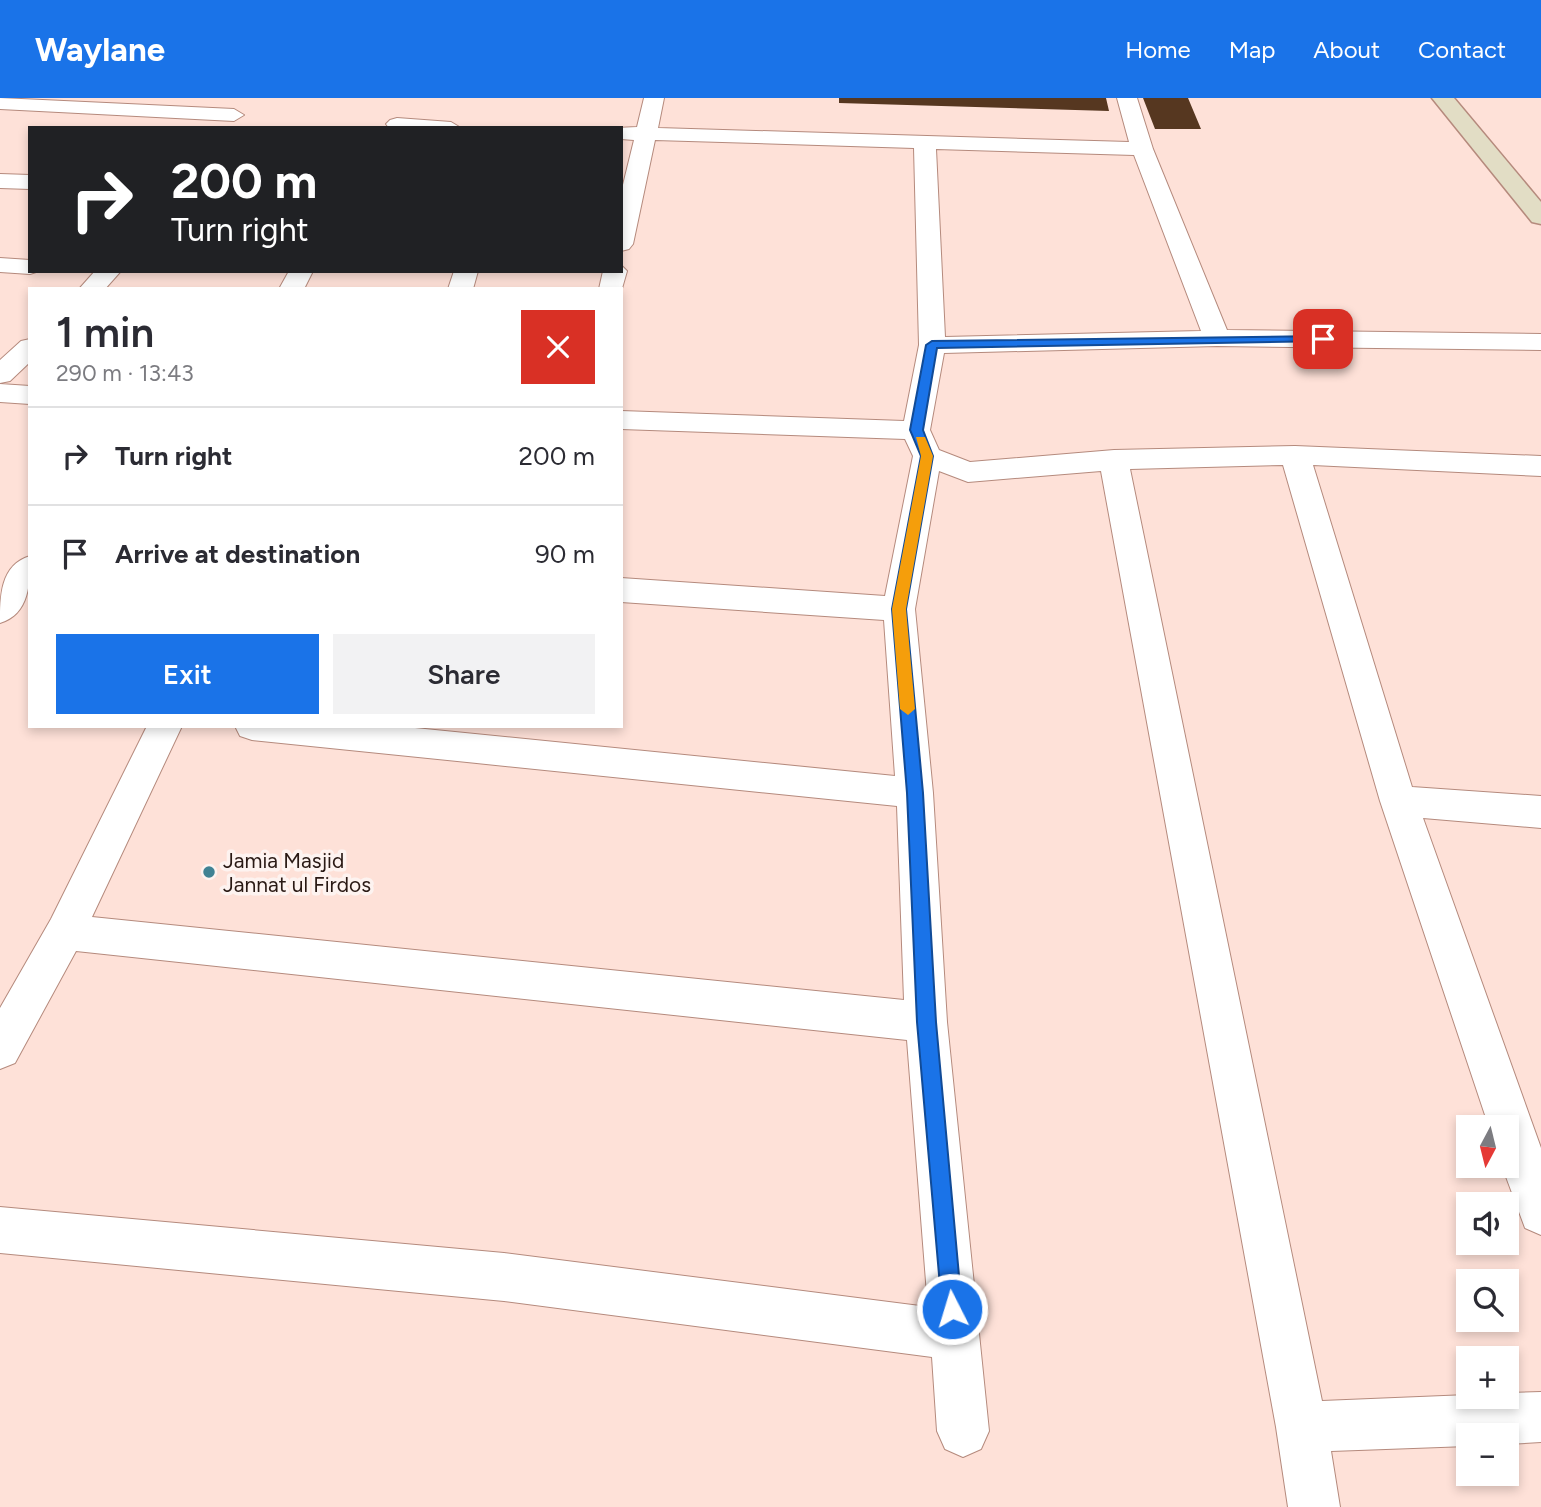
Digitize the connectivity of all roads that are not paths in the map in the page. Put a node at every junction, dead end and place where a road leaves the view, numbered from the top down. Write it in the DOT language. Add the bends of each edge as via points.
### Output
graph roads {
  1 [pos="248,98"];
  2 [pos="654,98"];
  3 [pos="1127,98"];
  4 [pos="1443,98"];
  5 [pos="1470,98"];
  6 [pos="0,103"];
  7 [pos="397,120"];
  8 [pos="228,121"];
  9 [pos="438,126"];
  10 [pos="623,133"];
  11 [pos="646,134"];
  12 [pos="925,140"];
  13 [pos="1143,149"];
  14 [pos="0,181"];
  15 [pos="28,182"];
  16 [pos="1541,184"];
  17 [pos="1541,216"];
  18 [pos="623,235"];
  19 [pos="0,265"];
  20 [pos="28,267"];
  21 [pos="107,273"];
  22 [pos="93,287"];
  23 [pos="1217,338"];
  24 [pos="1541,342"];
  25 [pos="932,345"];
  26 [pos="28,348"];
  27 [pos="0,375"];
  28 [pos="0,393"];
  29 [pos="28,395"];
  30 [pos="623,420"];
  31 [pos="922,443"];
  32 [pos="1295,455"];
  33 [pos="1114,460"];
  34 [pos="1541,466"];
  35 [pos="28,570"];
  36 [pos="623,590"];
  37 [pos="899,609"];
  38 [pos="0,611"];
  39 [pos="163,728"];
  40 [pos="272,728"];
  41 [pos="915,793"];
  42 [pos="1398,800"];
  43 [pos="1541,812"];
  44 [pos="65,932"];
  45 [pos="926,1022"];
  46 [pos="0,1048"];
  47 [pos="1541,1212"];
  48 [pos="0,1230"];
  49 [pos="954,1335"];
  50 [pos="1541,1417"];
  51 [pos="1302,1427"];
  52 [pos="963,1431"];
  53 [pos="1314,1507"];
  1 -- 8 [label="street"];
  2 -- 11 [label="street"];
  3 -- 13 [label="street"];
  4 -- 17 [label="main road"];
  5 -- 16 [label="main road"];
  6 -- 8 [label="street"];
  7 -- 9 [label="street"];
  10 -- 11 [label="street"];
  11 -- 12 [label="street"];
  11 -- 18 [label="street"];
  12 -- 13 [label="street"];
  12 -- 25 [label="street"];
  13 -- 23 [label="street"];
  14 -- 15 [label="street"];
  19 -- 20 [label="street"];
  21 -- 22 [label="street"];
  23 -- 24 [label="street"];
  23 -- 25 [label="street"];
  25 -- 31 [label="street"];
  26 -- 27 [label="street"];
  28 -- 29 [label="street"];
  30 -- 31 [label="street"];
  31 -- 33 [label="street" via="968,472"];
  31 -- 37 [label="street"];
  32 -- 33 [label="street"];
  32 -- 34 [label="street"];
  32 -- 42 [label="street"];
  33 -- 51 [label="street"];
  35 -- 38 [label="street"];
  36 -- 37 [label="street"];
  37 -- 41 [label="street"];
  39 -- 44 [label="street"];
  40 -- 41 [label="street"];
  41 -- 45 [label="street"];
  42 -- 43 [label="street"];
  42 -- 47 [label="street"];
  44 -- 45 [label="street"];
  44 -- 46 [label="street"];
  45 -- 49 [label="street"];
  48 -- 49 [label="street" via="504,1277"];
  49 -- 52 [label="street"];
  50 -- 51 [label="street"];
  51 -- 53 [label="street"];
}
